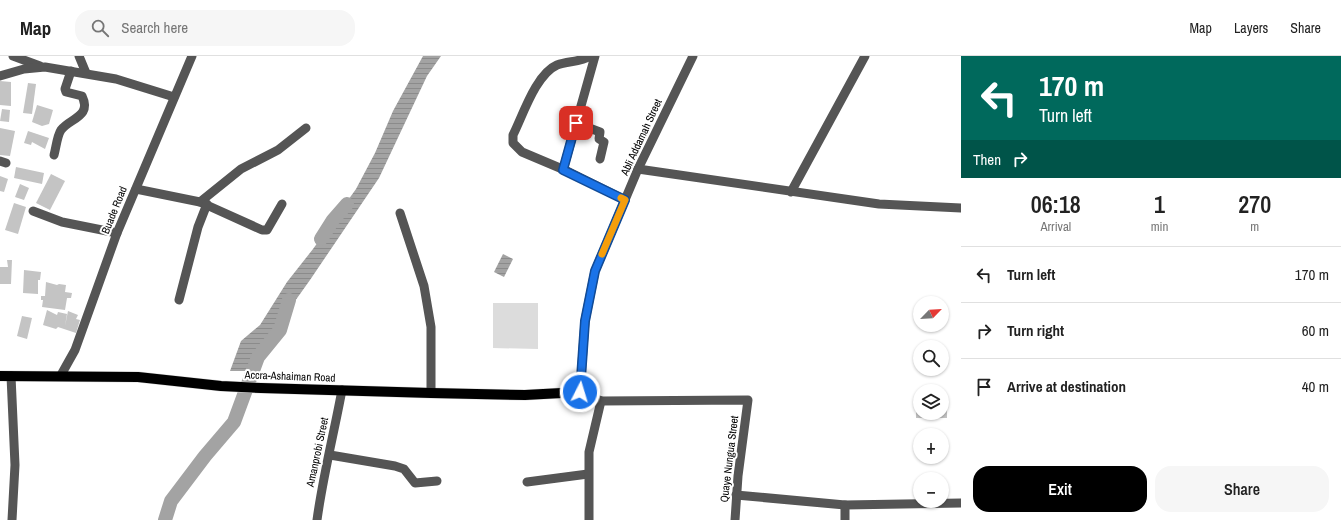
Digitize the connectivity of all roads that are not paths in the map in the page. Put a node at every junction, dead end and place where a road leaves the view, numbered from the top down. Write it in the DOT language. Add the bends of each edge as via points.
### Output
graph roads {
  1 [pos="13,56"];
  2 [pos="79,56"];
  3 [pos="192,56"];
  4 [pos="590,56"];
  5 [pos="595,56"];
  6 [pos="693,56"];
  7 [pos="865,56"];
  8 [pos="45,68"];
  9 [pos="71,71"];
  10 [pos="86,73"];
  11 [pos="0,76"];
  12 [pos="174,96"];
  13 [pos="576,123"];
  14 [pos="306,128"];
  15 [pos="54,155"];
  16 [pos="600,159"];
  17 [pos="638,168"];
  18 [pos="563,170"];
  19 [pos="136,189"];
  20 [pos="791,192"];
  21 [pos="625,200"];
  22 [pos="203,203"];
  23 [pos="282,204"];
  24 [pos="961,208"];
  25 [pos="33,211"];
  26 [pos="400,213"];
  27 [pos="117,233"];
  28 [pos="179,300"];
  29 [pos="62,375"];
  30 [pos="0,376"];
  31 [pos="12,376"];
  32 [pos="342,390"];
  33 [pos="580,392"];
  34 [pos="431,394"];
  35 [pos="601,401"];
  36 [pos="330,455"];
  37 [pos="588,474"];
  38 [pos="437,481"];
  39 [pos="527,482"];
  40 [pos="736,495"];
  41 [pos="961,503"];
  42 [pos="845,505"];
  43 [pos="12,520"];
  44 [pos="317,520"];
  45 [pos="589,520"];
  46 [pos="735,520"];
  47 [pos="845,520"];
  1 -- 8 [label="street"];
  2 -- 10 [label="street"];
  3 -- 12 [label="street, Buade Road"];
  4 -- 18 [label="street" via="557,65 546,73 513,135 513,143 522,152"];
  5 -- 13 [label="street"];
  6 -- 17 [label="street, Abli Addamah Street"];
  7 -- 20 [label="street"];
  8 -- 9 [label="street"];
  8 -- 11 [label="street" via="24,69"];
  9 -- 10 [label="street"];
  9 -- 15 [label="street" via="66,92 82,96 85,101 84,107 81,116 61,130"];
  10 -- 12 [label="street"];
  12 -- 19 [label="street, Buade Road"];
  13 -- 16 [label="street" via="600,132 599,139 604,142"];
  13 -- 18 [label="street"];
  14 -- 22 [label="street" via="278,150 232,175"];
  17 -- 20 [label="street"];
  17 -- 21 [label="street, Abli Addamah Street"];
  18 -- 21 [label="street"];
  19 -- 22 [label="street"];
  19 -- 27 [label="street, Buade Road"];
  20 -- 24 [label="street" via="879,204"];
  21 -- 33 [label="street, Abli Addamah Street" via="595,271 585,321"];
  22 -- 23 [label="street" via="262,230 267,230"];
  22 -- 28 [label="street"];
  25 -- 27 [label="street" via="62,222"];
  26 -- 34 [label="street" via="424,286 431,327"];
  27 -- 29 [label="street, Buade Road" via="75,350"];
  29 -- 31 [label="main road, Accra-Ashaiman Road"];
  29 -- 32 [label="main road, Accra-Ashaiman Road" via="138,377 221,386"];
  30 -- 31 [label="main road, Accra-Ashaiman Road"];
  31 -- 43 [label="street" via="16,465"];
  32 -- 34 [label="main road, Accra-Ashaiman Road"];
  32 -- 36 [label="street, Amanprobi Street"];
  33 -- 34 [label="main road, Accra-Ashaiman Road" via="525,395"];
  33 -- 35 [label="street"];
  35 -- 37 [label="street" via="589,452"];
  35 -- 40 [label="street, Quaye Nungua Street" via="748,400"];
  36 -- 38 [label="street" via="395,466 404,469 414,483"];
  36 -- 44 [label="street, Amanprobi Street" via="322,484"];
  37 -- 39 [label="street"];
  37 -- 45 [label="street"];
  40 -- 42 [label="street"];
  40 -- 46 [label="street, Quaye Nungua Street"];
  41 -- 42 [label="street"];
  42 -- 47 [label="street"];
}
